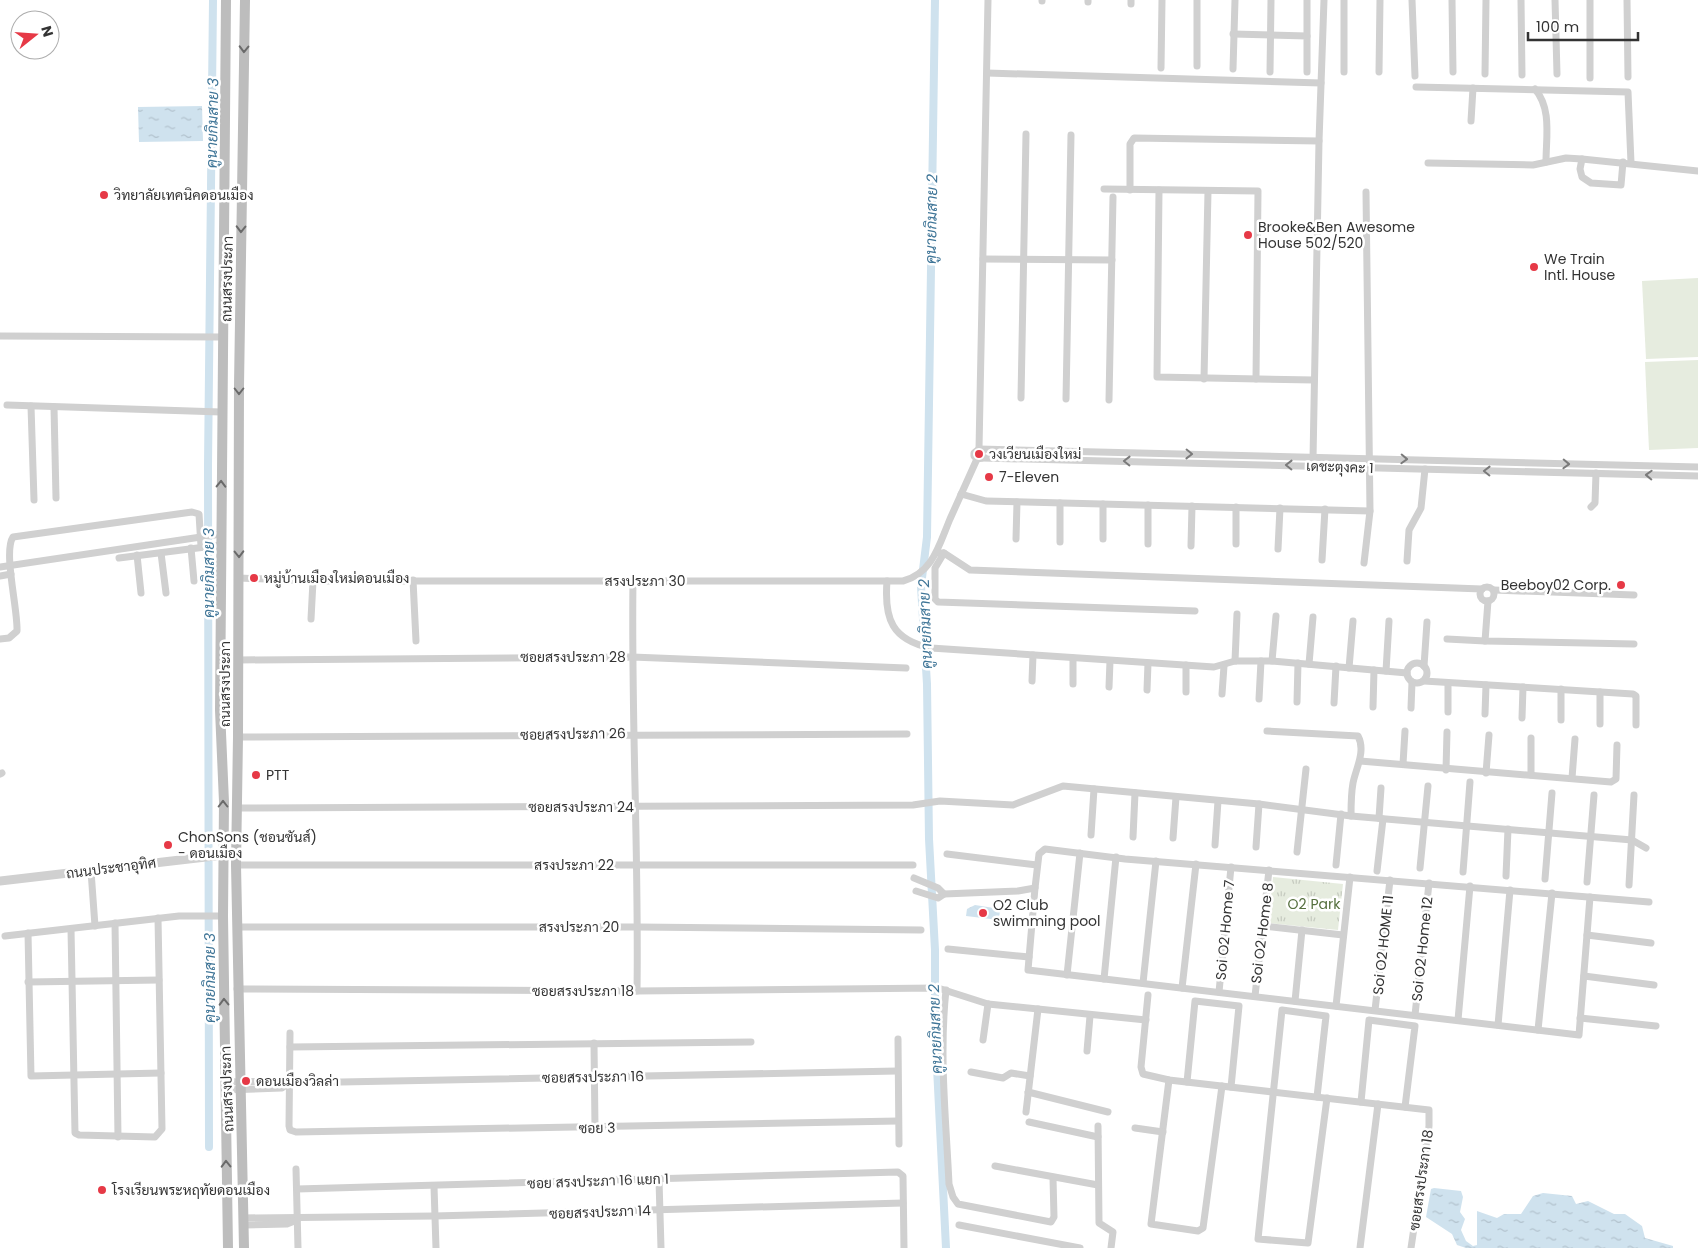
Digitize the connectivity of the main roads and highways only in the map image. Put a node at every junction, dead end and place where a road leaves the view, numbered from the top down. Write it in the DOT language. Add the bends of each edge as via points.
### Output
graph roads {
  1 [pos="226,0"];
  2 [pos="245,0"];
  3 [pos="228,1248"];
  4 [pos="244,1248"];
  3 -- 1 [label="main road, ถนนสรงประภา, one-way" via="219,916 214,856 212,538 222,412 219,337"];
  2 -- 4 [label="main road, ถนนสรงประภา, one-way" via="236,865"];
}
